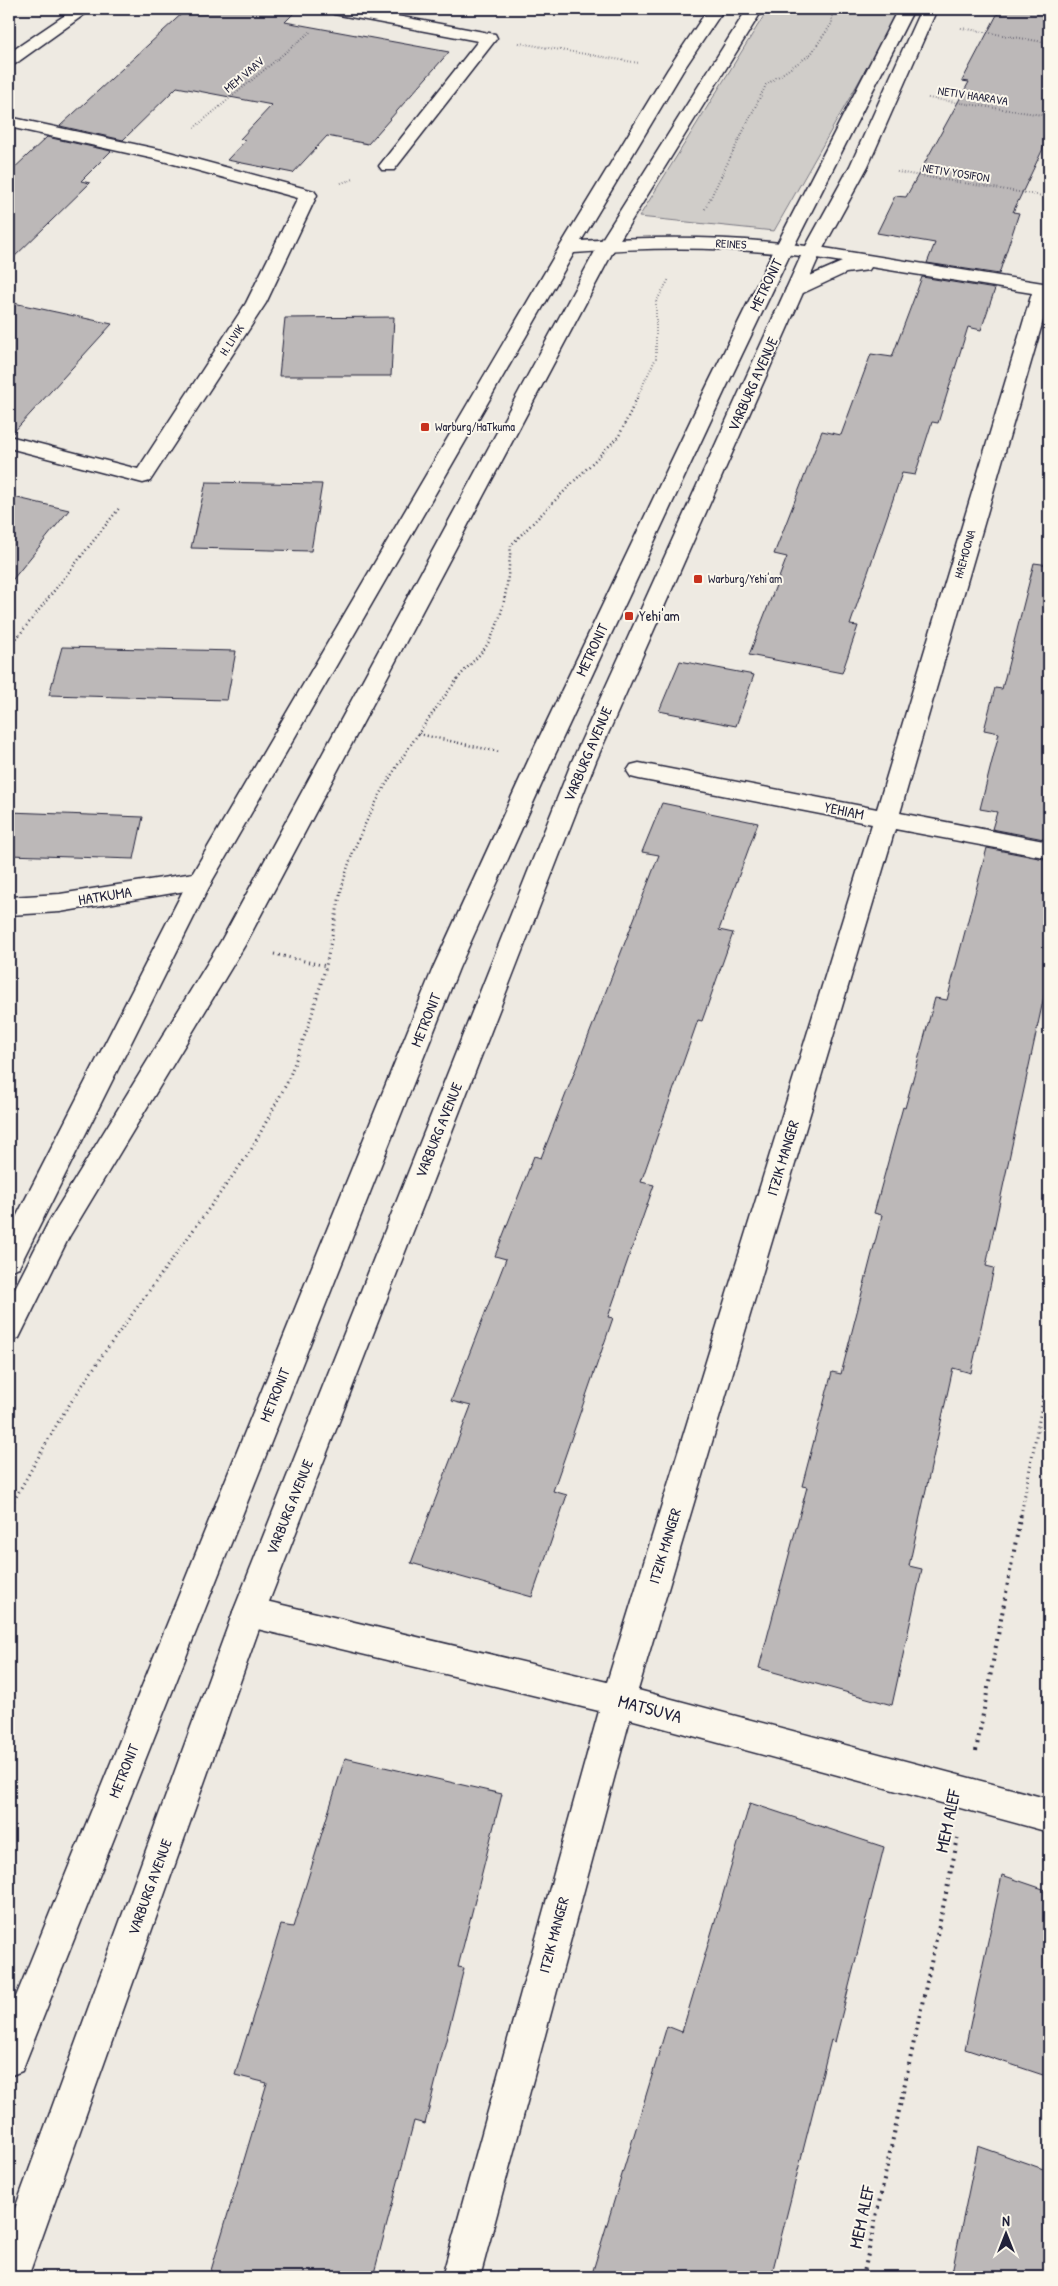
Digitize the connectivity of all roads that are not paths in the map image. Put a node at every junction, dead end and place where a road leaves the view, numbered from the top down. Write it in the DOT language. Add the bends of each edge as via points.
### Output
graph roads {
  1 [pos="84,9"];
  2 [pos="335,9"];
  3 [pos="716,9"];
  4 [pos="755,9"];
  5 [pos="919,13"];
  6 [pos="9,60"];
  7 [pos="9,122"];
  8 [pos="388,166"];
  9 [pos="608,244"];
  10 [pos="568,248"];
  11 [pos="784,248"];
  12 [pos="812,252"];
  13 [pos="894,265"];
  14 [pos="796,289"];
  15 [pos="1046,289"];
  16 [pos="9,442"];
  17 [pos="639,771"];
  18 [pos="886,819"];
  19 [pos="1049,850"];
  20 [pos="200,880"];
  21 [pos="9,906"];
  22 [pos="9,1259"];
  23 [pos="9,1330"];
  24 [pos="249,1612"];
  25 [pos="618,1700"];
  26 [pos="1049,1816"];
  27 [pos="9,2058"];
  28 [pos="9,2277"];
  29 [pos="461,2277"];
  1 -- 6 [label="main road"];
  2 -- 8 [label="main road" via="489,38"];
  3 -- 10 [label="main road"];
  4 -- 9 [label="main road"];
  5 -- 11 [label="main road, METRONIT"];
  5 -- 12 [label="main road, VARBURG AVENUE" via="893,92 859,166"];
  7 -- 16 [label="main road, H. LIVIK" via="162,155 308,195 256,303 143,476"];
  9 -- 10 [label="main road, REINES"];
  9 -- 11 [label="main road, REINES" via="689,242"];
  9 -- 23 [label="main road" via="232,945 58,1231"];
  10 -- 20 [label="main road"];
  11 -- 12 [label="main road, REINES"];
  11 -- 27 [label="main road, METRONIT" via="540,761 446,968"];
  12 -- 13 [label="main road, REINES"];
  12 -- 14 [label="main road, VARBURG AVENUE"];
  13 -- 14 [label="main road, REINES" via="842,268"];
  13 -- 15 [label="main road, REINES"];
  14 -- 24 [label="main road, VARBURG AVENUE" via="584,761"];
  15 -- 18 [label="main road, HAEMOONA"];
  17 -- 18 [label="main road, YEHIAM"];
  18 -- 19 [label="main road, YEHIAM"];
  18 -- 25 [label="main road, ITZIK MANGER"];
  20 -- 21 [label="main road, HATKUMA" via="60,903"];
  20 -- 22 [label="main road"];
  24 -- 25 [label="main road, MATSUVA"];
  24 -- 28 [label="main road, VARBURG AVENUE"];
  25 -- 26 [label="main road, MATSUVA"];
  25 -- 29 [label="main road, ITZIK MANGER"];
}
